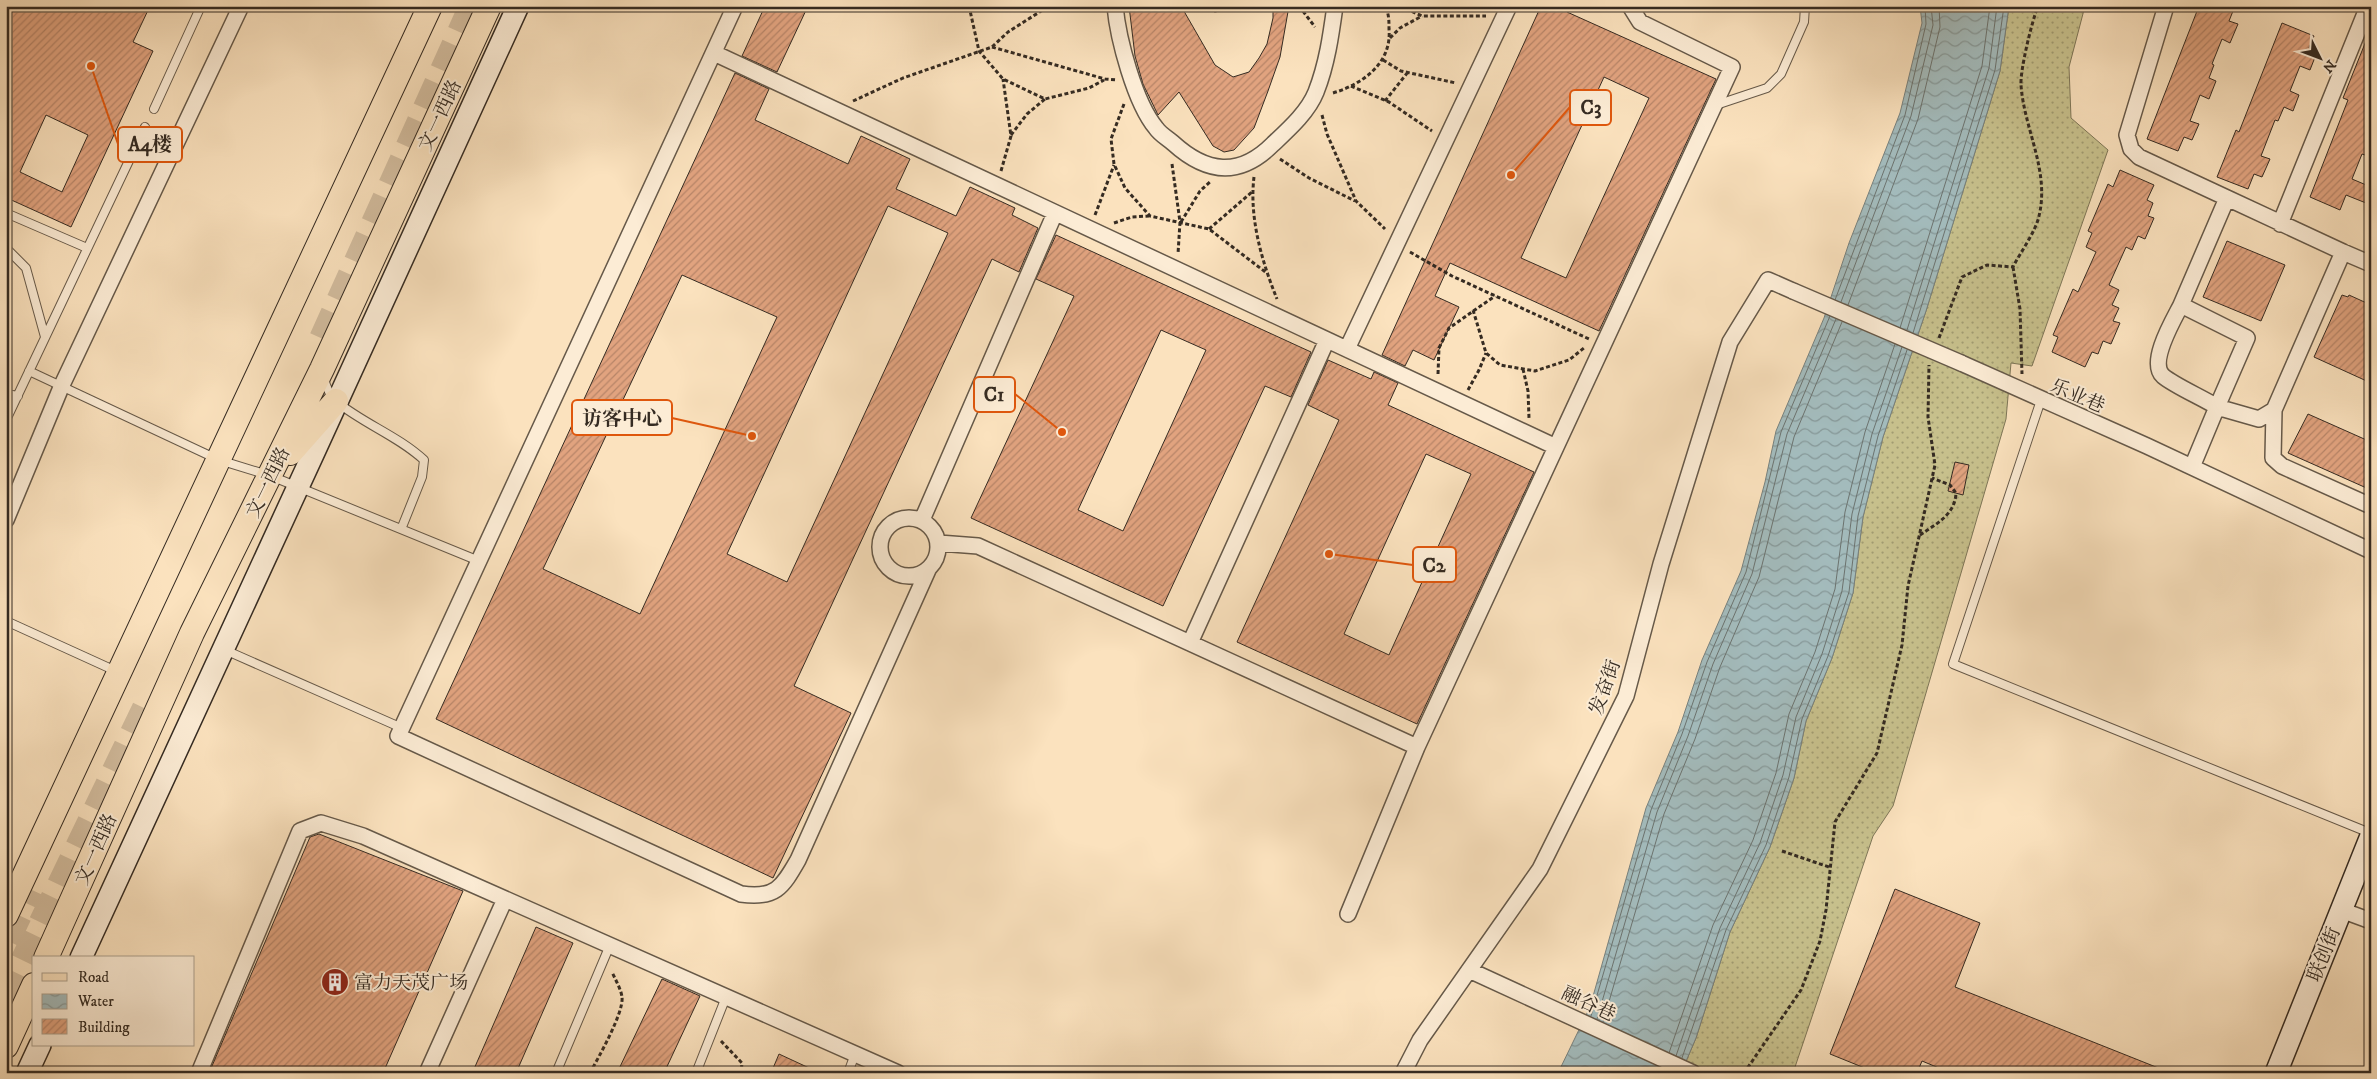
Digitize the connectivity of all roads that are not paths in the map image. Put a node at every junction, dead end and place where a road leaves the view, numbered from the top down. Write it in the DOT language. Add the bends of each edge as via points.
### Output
graph roads {
  1 [pos="201,6"];
  2 [pos="241,6"];
  3 [pos="430,6"];
  4 [pos="489,6"];
  5 [pos="518,6"];
  6 [pos="735,6"];
  7 [pos="1114,6"];
  8 [pos="1335,6"];
  9 [pos="1630,6"];
  10 [pos="1805,6"];
  11 [pos="2166,6"];
  12 [pos="2368,6"];
  13 [pos="1507,11"];
  14 [pos="714,53"];
  15 [pos="1714,105"];
  16 [pos="154,109"];
  17 [pos="145,127"];
  18 [pos="2227,198"];
  19 [pos="6,213"];
  20 [pos="1055,213"];
  21 [pos="2280,224"];
  22 [pos="6,248"];
  23 [pos="87,248"];
  24 [pos="2343,252"];
  25 [pos="2371,264"];
  26 [pos="1768,280"];
  27 [pos="2181,304"];
  28 [pos="45,337"];
  29 [pos="1327,340"];
  30 [pos="1347,349"];
  31 [pos="322,369"];
  32 [pos="29,371"];
  33 [pos="62,385"];
  34 [pos="6,394"];
  35 [pos="18,396"];
  36 [pos="2041,400"];
  37 [pos="336,401"];
  38 [pos="2217,407"];
  39 [pos="2274,410"];
  40 [pos="6,420"];
  41 [pos="1556,447"];
  42 [pos="219,460"];
  43 [pos="2192,467"];
  44 [pos="271,476"];
  45 [pos="298,486"];
  46 [pos="2371,506"];
  47 [pos="6,520"];
  48 [pos="922,520"];
  49 [pos="402,527"];
  50 [pos="938,543"];
  51 [pos="2371,551"];
  52 [pos="479,560"];
  53 [pos="928,570"];
  54 [pos="6,620"];
  55 [pos="1190,643"];
  56 [pos="225,650"];
  57 [pos="120,673"];
  58 [pos="402,728"];
  59 [pos="1417,747"];
  60 [pos="2371,834"];
  61 [pos="505,899"];
  62 [pos="2341,910"];
  63 [pos="1348,914"];
  64 [pos="6,915"];
  65 [pos="2371,921"];
  66 [pos="608,950"];
  67 [pos="47,956"];
  68 [pos="82,956"];
  69 [pos="1469,970"];
  70 [pos="32,989"];
  71 [pos="726,997"];
  72 [pos="6,1046"];
  73 [pos="40,1046"];
  74 [pos="855,1054"];
  75 [pos="27,1073"];
  76 [pos="199,1073"];
  77 [pos="427,1073"];
  78 [pos="556,1073"];
  79 [pos="696,1073"];
  80 [pos="848,1073"];
  81 [pos="898,1073"];
  82 [pos="1402,1073"];
  83 [pos="1693,1073"];
  84 [pos="2276,1073"];
  1 -- 16 [label="lane"];
  2 -- 33 [label="street"];
  3 -- 42 [label="main road"];
  4 -- 31 [label="main road, 文一西路"];
  5 -- 37 [label="main road"];
  6 -- 14 [label="street"];
  7 -- 8 [label="street" via="1117,29 1139,97 1156,128 1188,157 1216,168 1241,165 1262,153 1294,124 1316,96 1328,55"];
  9 -- 15 [label="street" via="1640,22 1732,67"];
  10 -- 15 [label="lane" via="1804,22 1782,74 1767,88"];
  11 -- 18 [label="street" via="2127,135 2131,149 2139,157"];
  12 -- 21 [label="street"];
  13 -- 30 [label="street"];
  14 -- 20 [label="street"];
  14 -- 52 [label="street"];
  15 -- 41 [label="street"];
  17 -- 23 [label="lane"];
  18 -- 21 [label="street"];
  18 -- 27 [label="street"];
  19 -- 23 [label="lane"];
  20 -- 29 [label="street"];
  20 -- 48 [label="street"];
  21 -- 24 [label="street"];
  22 -- 28 [label="lane" via="26,268"];
  23 -- 28 [label="lane"];
  24 -- 25 [label="street"];
  24 -- 39 [label="street"];
  26 -- 36 [label="street, 乐业巷, bridge"];
  26 -- 69 [label="street, 发奋街" via="1730,342 1661,564 1626,696 1540,869"];
  27 -- 38 [label="street" via="2161,349 2158,366 2162,376"];
  27 -- 38 [label="street" via="2247,338"];
  28 -- 32 [label="lane"];
  29 -- 30 [label="street"];
  29 -- 55 [label="street"];
  30 -- 41 [label="street"];
  31 -- 37 [label="lane" via="326,388"];
  31 -- 44 [label="main road, 文一西路"];
  32 -- 33 [label="lane"];
  32 -- 35 [label="lane"];
  33 -- 42 [label="lane"];
  33 -- 47 [label="street"];
  34 -- 35 [label="lane"];
  35 -- 40 [label="lane"];
  36 -- 43 [label="street, 乐业巷"];
  36 -- 60 [label="lane" via="1953,664"];
  37 -- 44 [label="main road"];
  37 -- 45 [label="main road"];
  37 -- 49 [label="lane" via="410,447 424,460 422,478"];
  38 -- 39 [label="street" via="2259,419"];
  38 -- 43 [label="street"];
  39 -- 46 [label="street" via="2273,458 2282,466"];
  41 -- 59 [label="street"];
  42 -- 44 [label="lane"];
  42 -- 57 [label="main road"];
  43 -- 51 [label="street, 乐业巷"];
  44 -- 45 [label="lane"];
  44 -- 67 [label="main road, 文一西路" via="192,633"];
  45 -- 49 [label="lane"];
  45 -- 56 [label="main road"];
  48 -- 50 [label="street" via="935,533"];
  48 -- 53 [label="street" via="904,518 895,521 883,535 880,553 890,569 899,575 909,576"];
  49 -- 52 [label="lane"];
  50 -- 53 [label="street" via="938,553"];
  50 -- 55 [label="street" via="978,546"];
  52 -- 58 [label="street"];
  53 -- 58 [label="street" via="798,860 788,879 776,892 758,897 741,894 398,736"];
  54 -- 57 [label="lane"];
  55 -- 59 [label="street"];
  56 -- 58 [label="lane"];
  56 -- 68 [label="main road"];
  57 -- 64 [label="main road"];
  59 -- 63 [label="street"];
  60 -- 62 [label="main road, 联创街"];
  61 -- 66 [label="street"];
  61 -- 76 [label="street" via="363,836 322,823 300,831"];
  61 -- 77 [label="street"];
  62 -- 65 [label="street"];
  62 -- 84 [label="main road, 联创街"];
  66 -- 71 [label="street"];
  66 -- 78 [label="lane"];
  69 -- 82 [label="street, 发奋街" via="1420,1040"];
  69 -- 83 [label="street, 融谷巷"];
  70 -- 72 [label="main road"];
  71 -- 74 [label="street"];
  71 -- 79 [label="lane"];
  73 -- 75 [label="main road"];
  74 -- 80 [label="lane"];
  74 -- 81 [label="street"];
}
